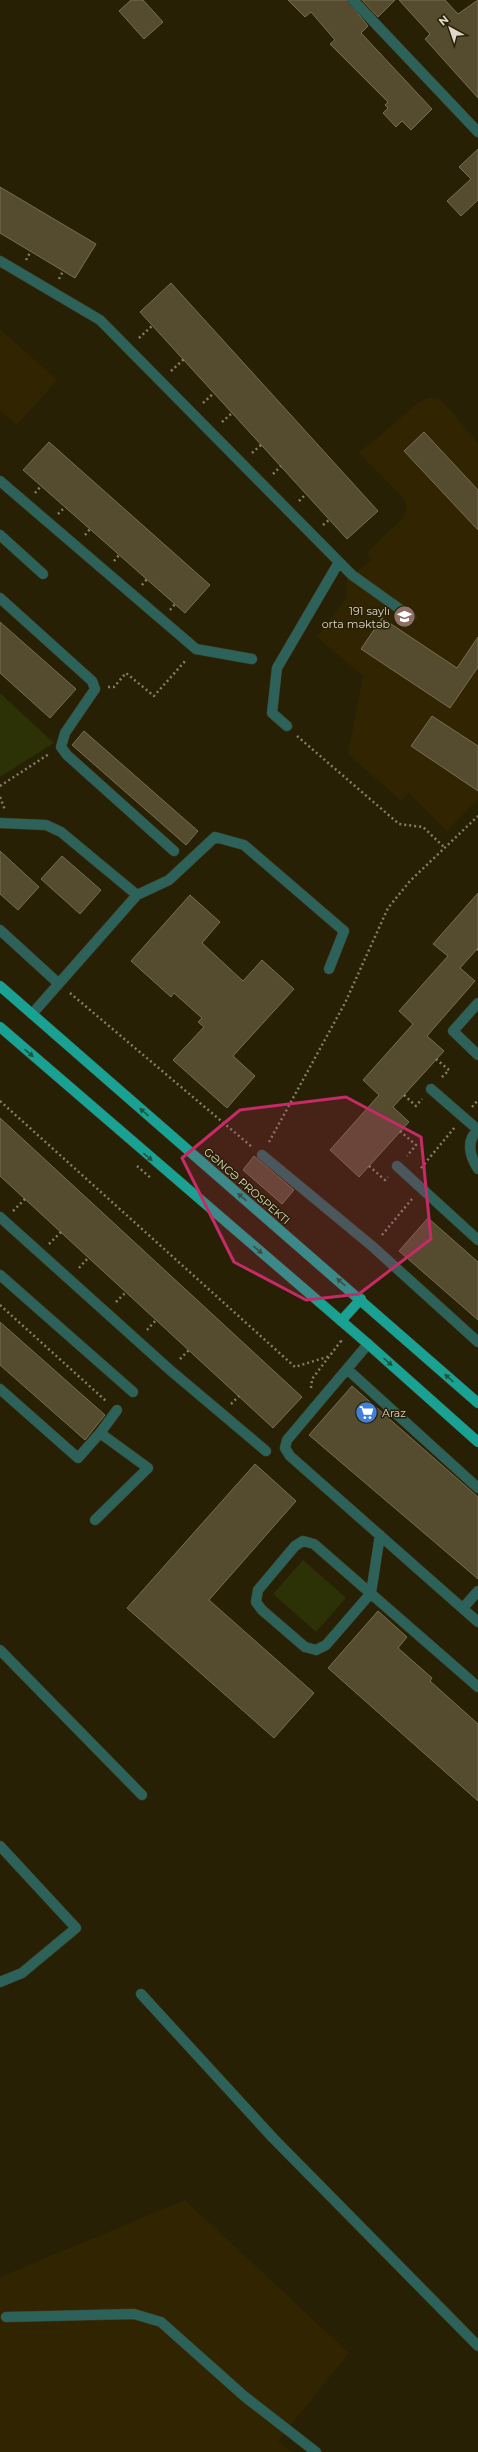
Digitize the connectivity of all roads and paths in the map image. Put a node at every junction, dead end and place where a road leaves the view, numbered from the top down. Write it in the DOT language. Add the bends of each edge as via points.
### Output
graph roads {
  1 [pos="353,0"];
  2 [pos="478,132"];
  3 [pos="0,262"];
  4 [pos="153,325"];
  5 [pos="128,348"];
  6 [pos="0,482"];
  7 [pos="0,535"];
  8 [pos="339,562"];
  9 [pos="43,574"];
  10 [pos="0,598"];
  11 [pos="411,617"];
  12 [pos="196,649"];
  13 [pos="252,659"];
  14 [pos="114,687"];
  15 [pos="286,726"];
  16 [pos="61,747"];
  17 [pos="0,786"];
  18 [pos="478,816"];
  19 [pos="0,823"];
  20 [pos="445,848"];
  21 [pos="174,851"];
  22 [pos="137,895"];
  23 [pos="0,930"];
  24 [pos="329,969"];
  25 [pos="58,983"];
  26 [pos="0,986"];
  27 [pos="478,1003"];
  28 [pos="32,1014"];
  29 [pos="0,1027"];
  30 [pos="478,1055"];
  31 [pos="432,1089"];
  32 [pos="0,1101"];
  33 [pos="463,1117"];
  34 [pos="478,1129"];
  35 [pos="262,1155"];
  36 [pos="137,1166"];
  37 [pos="397,1166"];
  38 [pos="478,1169"];
  39 [pos="412,1180"];
  40 [pos="155,1182"];
  41 [pos="421,1188"];
  42 [pos="0,1216"];
  43 [pos="357,1235"];
  44 [pos="478,1240"];
  45 [pos="0,1275"];
  46 [pos="361,1299"];
  47 [pos="0,1305"];
  48 [pos="341,1321"];
  49 [pos="335,1336"];
  50 [pos="478,1342"];
  51 [pos="368,1344"];
  52 [pos="330,1356"];
  53 [pos="346,1369"];
  54 [pos="312,1379"];
  55 [pos="0,1389"];
  56 [pos="133,1392"];
  57 [pos="478,1404"];
  58 [pos="117,1410"];
  59 [pos="100,1433"];
  60 [pos="478,1442"];
  61 [pos="266,1451"];
  62 [pos="478,1488"];
  63 [pos="95,1520"];
  64 [pos="380,1535"];
  65 [pos="478,1591"];
  66 [pos="371,1593"];
  67 [pos="463,1608"];
  68 [pos="478,1622"];
  69 [pos="0,1650"];
  70 [pos="478,1687"];
  71 [pos="142,1795"];
  72 [pos="0,1846"];
  73 [pos="0,1982"];
  74 [pos="140,1994"];
  75 [pos="6,2317"];
  76 [pos="478,2346"];
  77 [pos="316,2452"];
  1 -- 2 [label="street"];
  3 -- 5 [label="street" via="100,320"];
  4 -- 5 [label="path"];
  5 -- 8 [label="street"];
  6 -- 12 [label="street"];
  7 -- 9 [label="street"];
  8 -- 11 [label="street" via="352,575"];
  8 -- 15 [label="street" via="278,668 272,713"];
  10 -- 16 [label="street" via="92,681 95,689 65,733"];
  12 -- 13 [label="street"];
  12 -- 14 [label="path" via="154,696 126,673"];
  15 -- 20 [label="path" via="399,824 423,827"];
  16 -- 17 [label="path"];
  16 -- 21 [label="street"];
  18 -- 20 [label="path"];
  19 -- 22 [label="street" via="46,825 61,832"];
  20 -- 35 [label="path" via="410,881 388,908 345,1003"];
  22 -- 24 [label="street" via="169,880 215,837 244,845 344,931"];
  22 -- 25 [label="street"];
  23 -- 25 [label="street"];
  25 -- 28 [label="street"];
  25 -- 35 [label="path"];
  26 -- 28 [label="main road, GƏNCƏ PROSPEKTI"];
  27 -- 30 [label="street" via="453,1032"];
  46 -- 28 [label="main road, GƏNCƏ PROSPEKTI, one-way"];
  29 -- 48 [label="main road, one-way"];
  31 -- 33 [label="street"];
  32 -- 52 [label="path" via="296,1367"];
  33 -- 34 [label="street"];
  33 -- 39 [label="path"];
  34 -- 38 [label="street" via="472,1136 469,1147"];
  35 -- 43 [label="street"];
  36 -- 40 [label="path"];
  37 -- 39 [label="street"];
  39 -- 41 [label="street"];
  41 -- 43 [label="path" via="382,1235"];
  41 -- 44 [label="street"];
  42 -- 61 [label="street" via="222,1415"];
  43 -- 50 [label="street"];
  45 -- 56 [label="street"];
  46 -- 48 [label="main road"];
  57 -- 46 [label="main road, GƏNCƏ PROSPEKTI, one-way"];
  47 -- 58 [label="path"];
  48 -- 51 [label="main road"];
  49 -- 52 [label="path" via="341,1341"];
  51 -- 53 [label="street"];
  51 -- 60 [label="main road, one-way"];
  52 -- 54 [label="path"];
  53 -- 62 [label="street"];
  53 -- 64 [label="street" via="287,1440 285,1448 290,1456"];
  55 -- 59 [label="street" via="78,1458"];
  58 -- 59 [label="street"];
  59 -- 63 [label="street" via="148,1468"];
  64 -- 66 [label="street"];
  64 -- 67 [label="street"];
  65 -- 67 [label="street"];
  66 -- 66 [label="street" via="314,1544 303,1542 295,1546 258,1590 256,1602 305,1647 316,1650 326,1645"];
  66 -- 70 [label="street"];
  67 -- 68 [label="street"];
  69 -- 71 [label="street"];
  72 -- 73 [label="street" via="76,1928 22,1973"];
  74 -- 76 [label="street" via="272,2138"];
  75 -- 77 [label="street" via="134,2314 161,2322 244,2396"];
}
